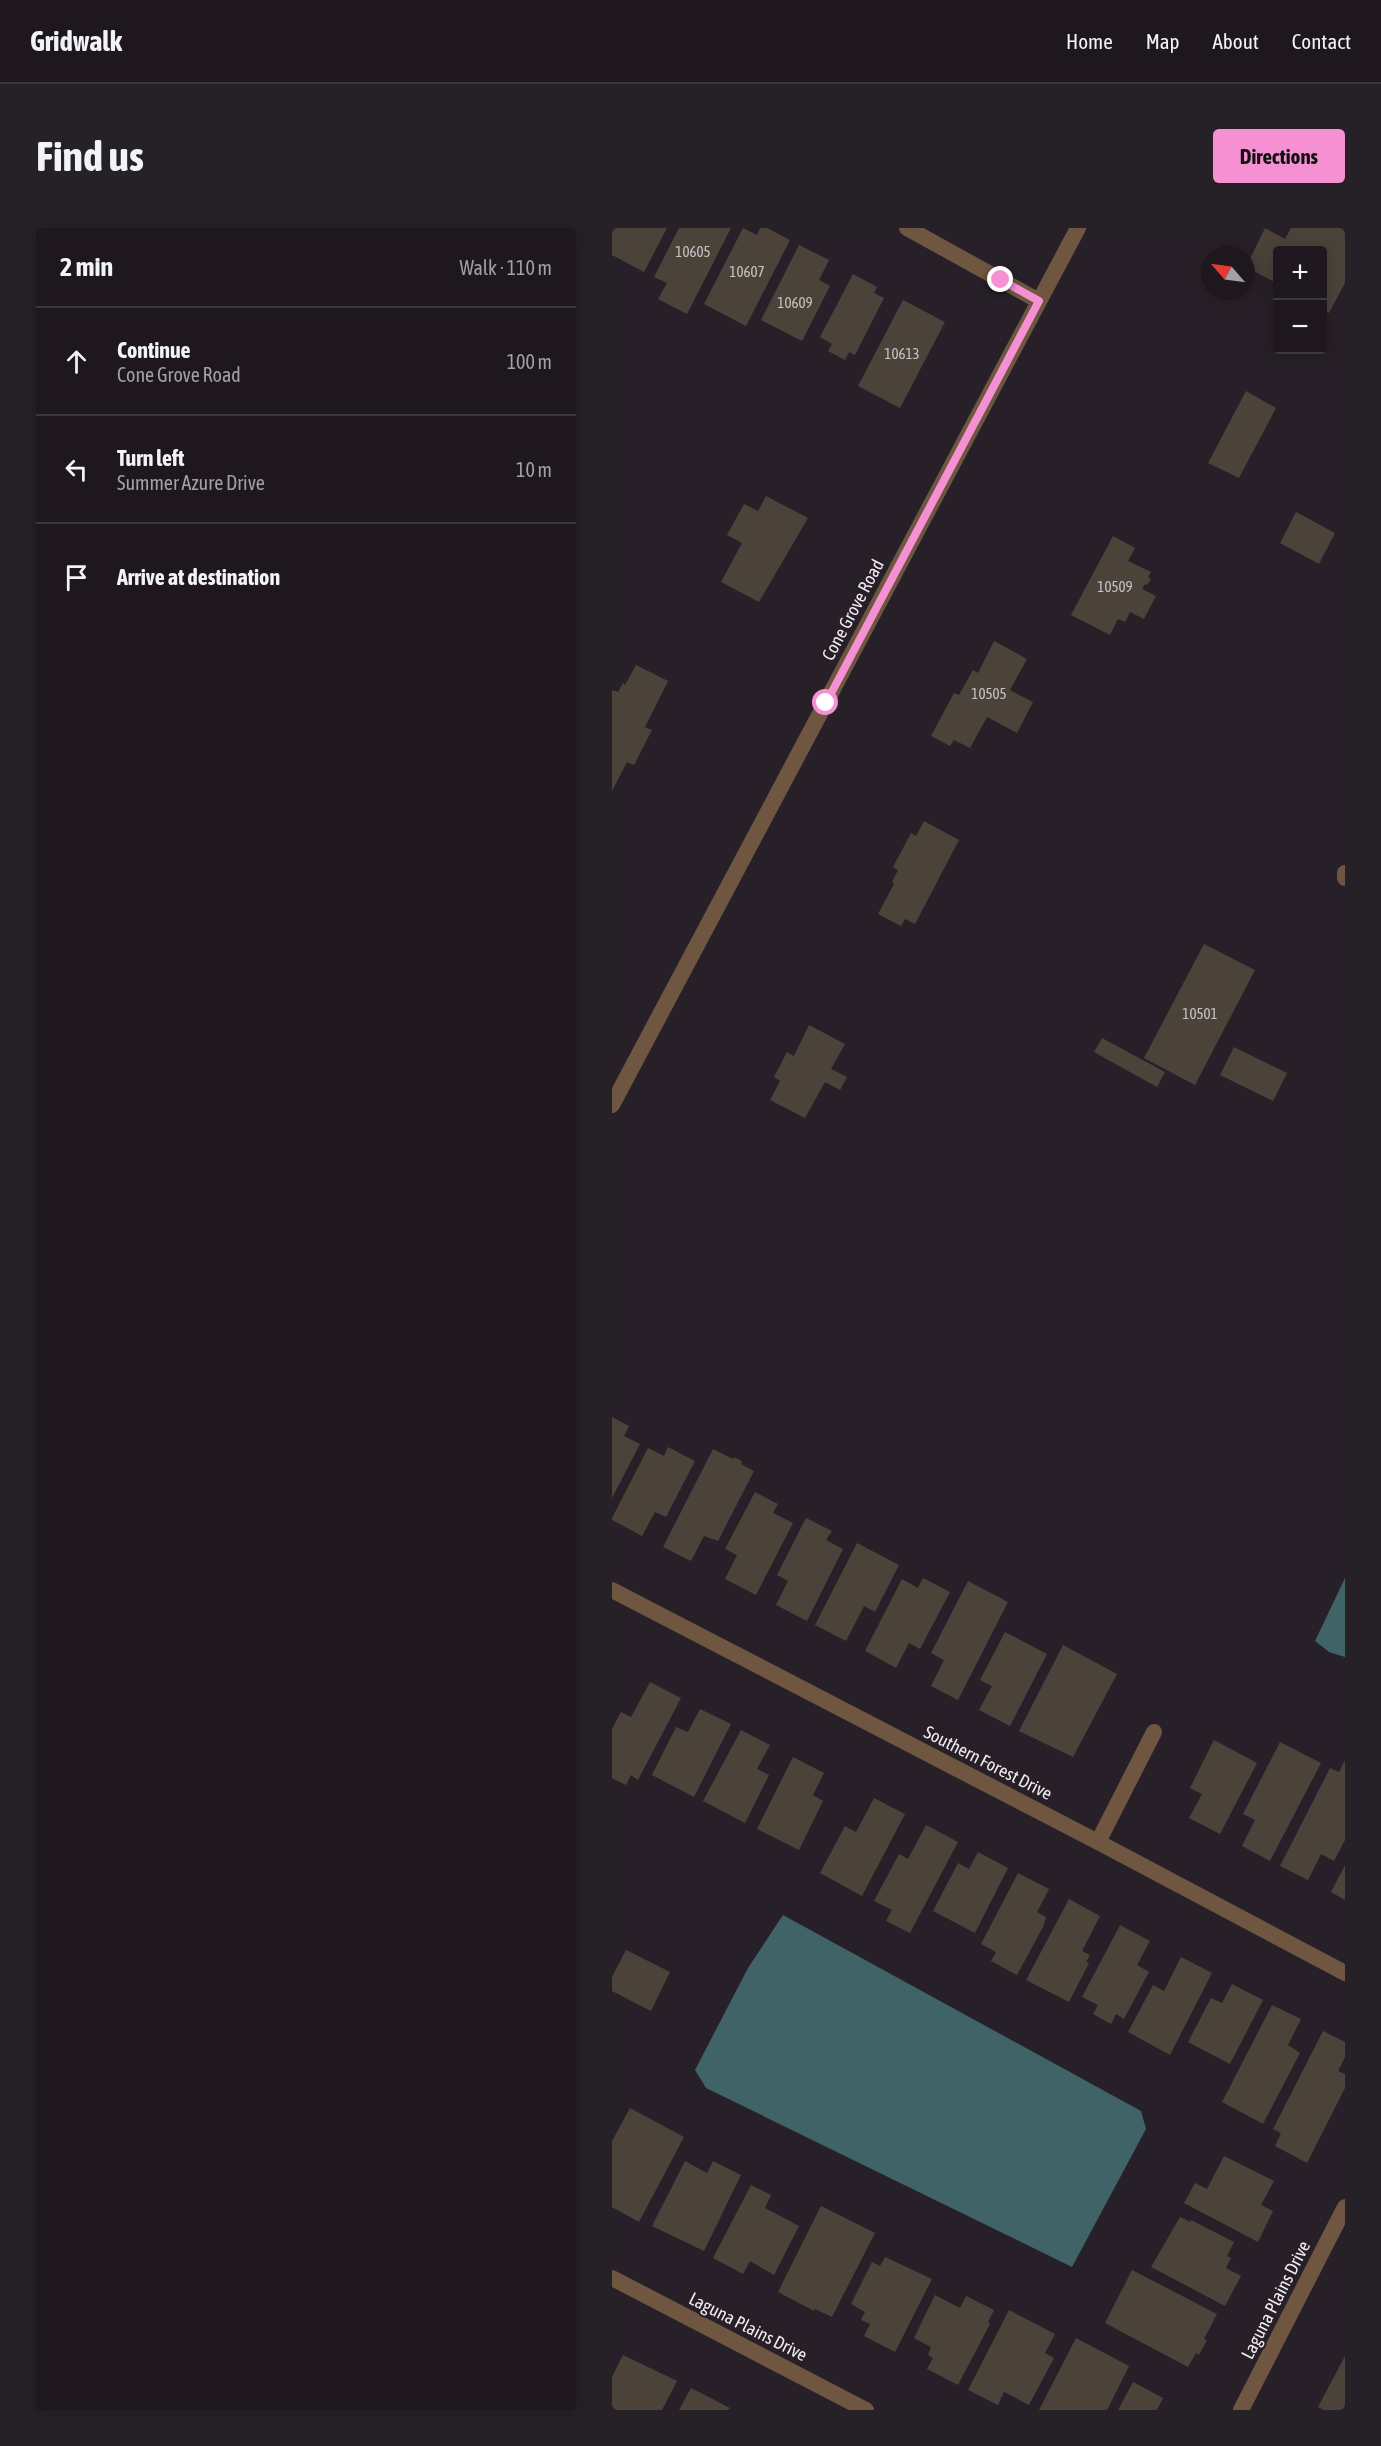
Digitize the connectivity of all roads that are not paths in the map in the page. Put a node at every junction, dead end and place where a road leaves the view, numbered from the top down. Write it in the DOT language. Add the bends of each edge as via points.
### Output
graph roads {
  1 [pos="907,228"];
  2 [pos="1078,228"];
  3 [pos="1039,301"];
  4 [pos="1345,873"];
  5 [pos="1345,878"];
  6 [pos="612,1105"];
  7 [pos="612,1590"];
  8 [pos="1154,1732"];
  9 [pos="1098,1842"];
  10 [pos="1345,1973"];
  11 [pos="1345,2207"];
  12 [pos="612,2278"];
  13 [pos="866,2410"];
  14 [pos="1241,2410"];
  1 -- 3 [label="street"];
  2 -- 3 [label="street, Cone Grove Road"];
  3 -- 6 [label="street, Cone Grove Road"];
  4 -- 5 [label="street"];
  7 -- 9 [label="street, Southern Forest Drive"];
  8 -- 9 [label="street"];
  9 -- 10 [label="street, Southern Forest Drive"];
  11 -- 14 [label="street, Laguna Plains Drive"];
  12 -- 13 [label="street, Laguna Plains Drive"];
}
